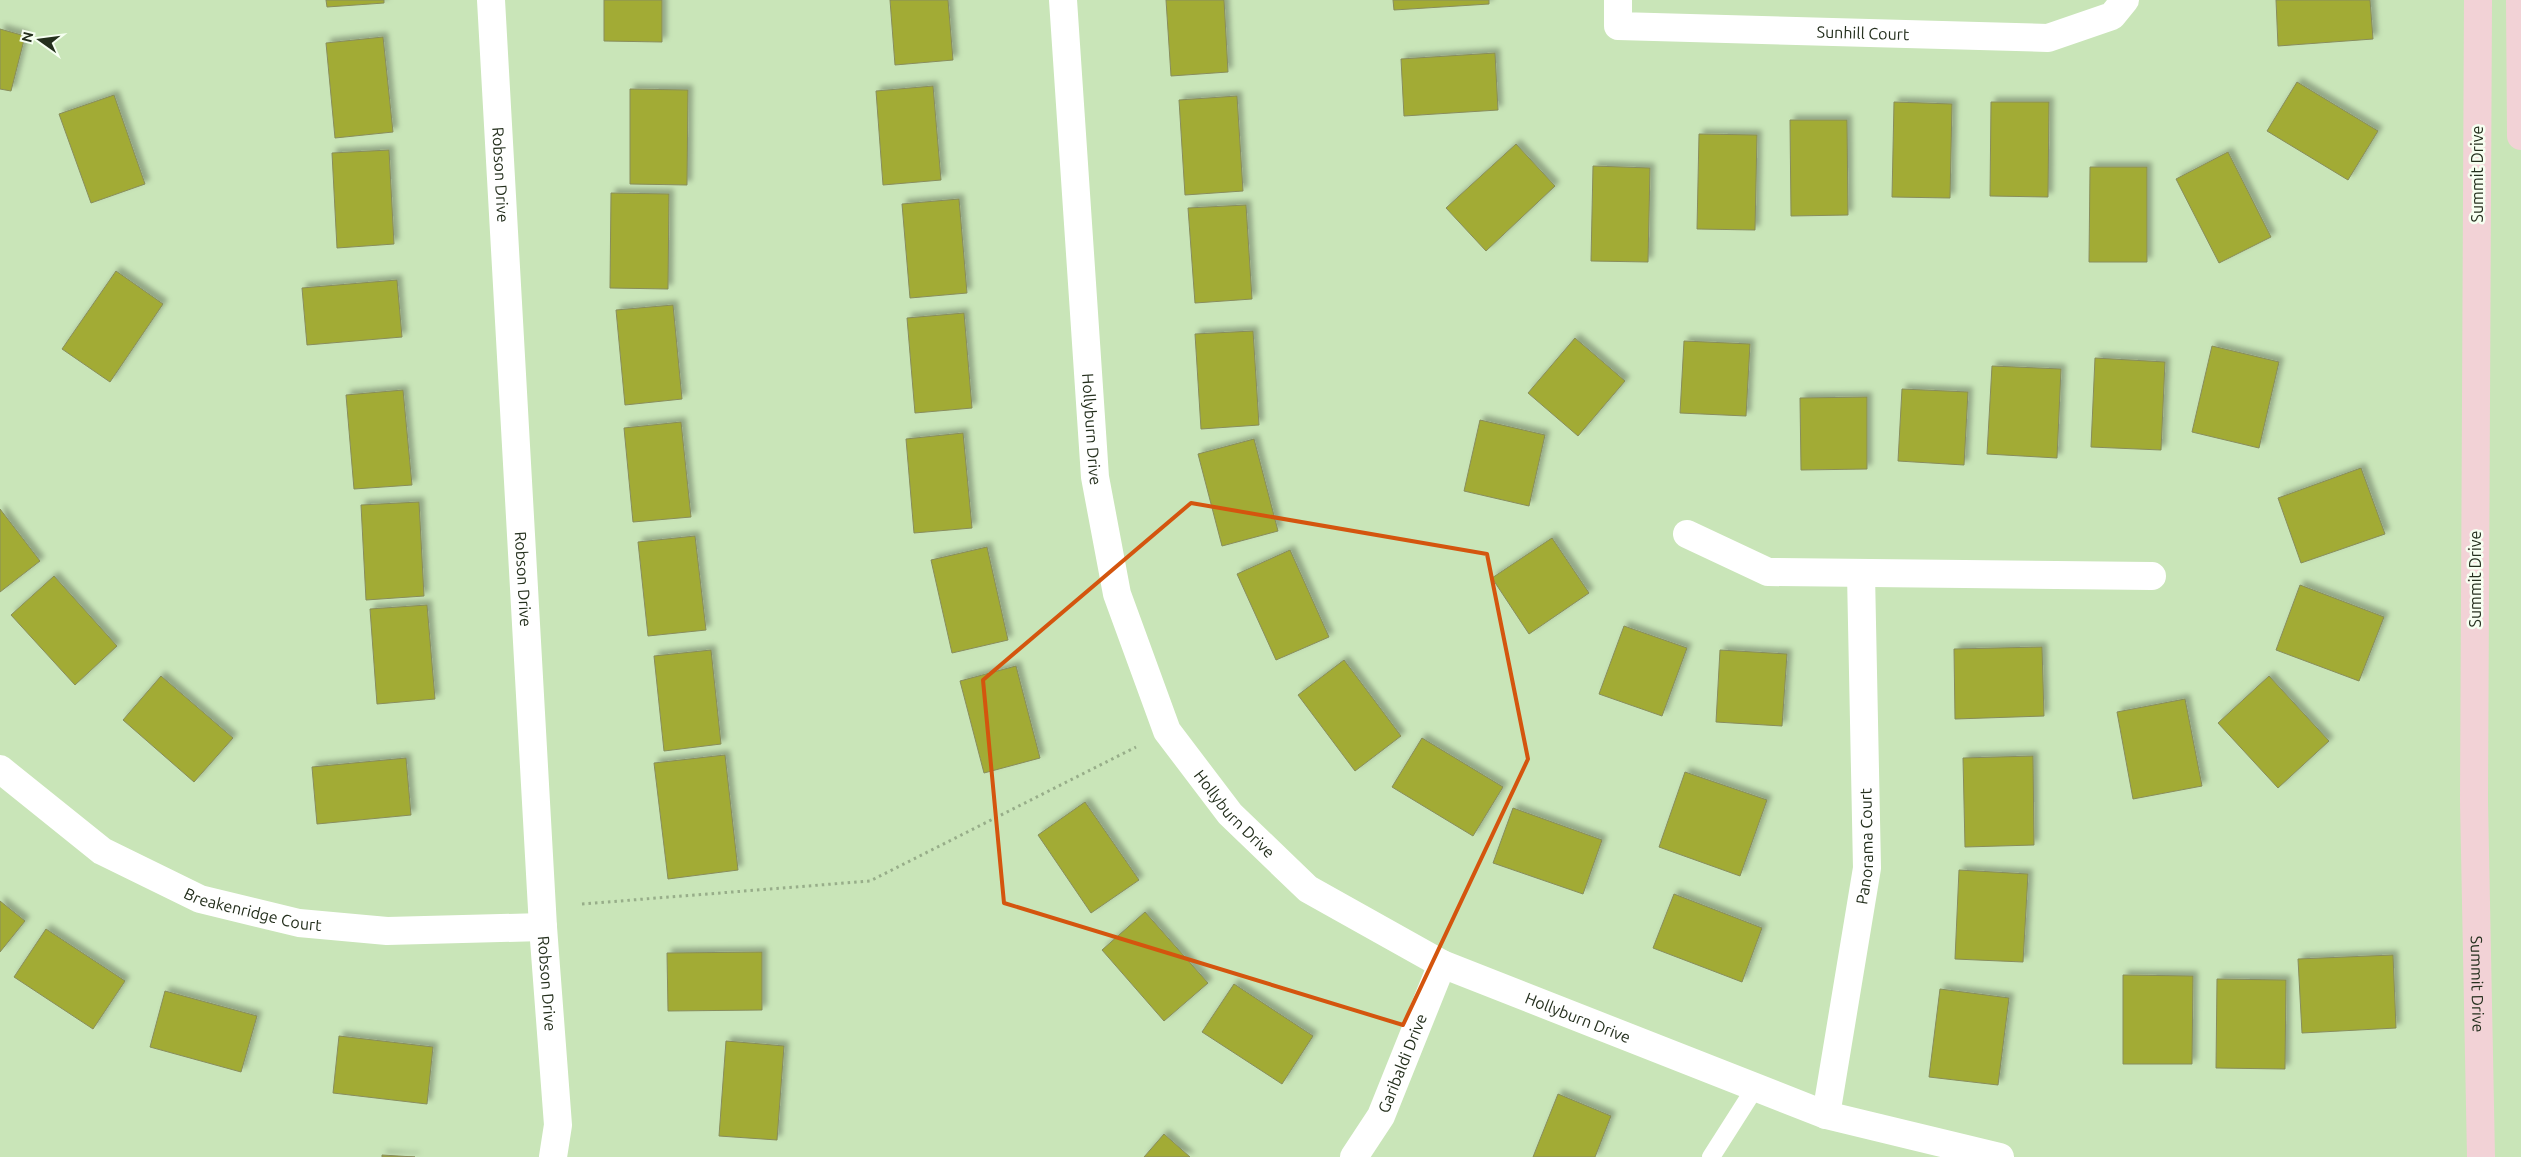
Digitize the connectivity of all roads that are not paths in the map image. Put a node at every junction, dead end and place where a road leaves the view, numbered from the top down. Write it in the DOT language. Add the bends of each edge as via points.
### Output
graph roads {
  1 [pos="491,0"];
  2 [pos="1063,0"];
  3 [pos="1618,0"];
  4 [pos="2125,0"];
  5 [pos="2478,0"];
  6 [pos="2520,0"];
  7 [pos="2521,136"];
  8 [pos="1687,534"];
  9 [pos="1861,574"];
  10 [pos="2152,576"];
  11 [pos="0,769"];
  12 [pos="544,927"];
  13 [pos="1442,964"];
  14 [pos="1755,1088"];
  15 [pos="1826,1115"];
  16 [pos="553,1157"];
  17 [pos="1354,1157"];
  18 [pos="1711,1157"];
  19 [pos="2000,1157"];
  20 [pos="2481,1157"];
  1 -- 12 [label="street, Robson Drive"];
  2 -- 13 [label="street, Hollyburn Drive" via="1095,477 1117,594 1166,731 1230,814 1308,889"];
  3 -- 4 [label="street, Sunhill Court" via="1618,26 2048,38 2112,16"];
  5 -- 20 [label="main road, Summit Drive" via="2474,801"];
  6 -- 7 [label="main road"];
  8 -- 9 [label="street" via="1768,572"];
  9 -- 10 [label="street"];
  9 -- 15 [label="street, Panorama Court" via="1867,868"];
  11 -- 12 [label="street, Breakenridge Court" via="102,851 200,899 299,923 387,931"];
  12 -- 16 [label="street, Robson Drive" via="558,1126"];
  13 -- 14 [label="street, Hollyburn Drive"];
  13 -- 17 [label="street, Garibaldi Drive" via="1381,1116"];
  14 -- 15 [label="street, Hollyburn Drive"];
  14 -- 18 [label="lane"];
  15 -- 19 [label="street, Hollyburn Drive"];
}
